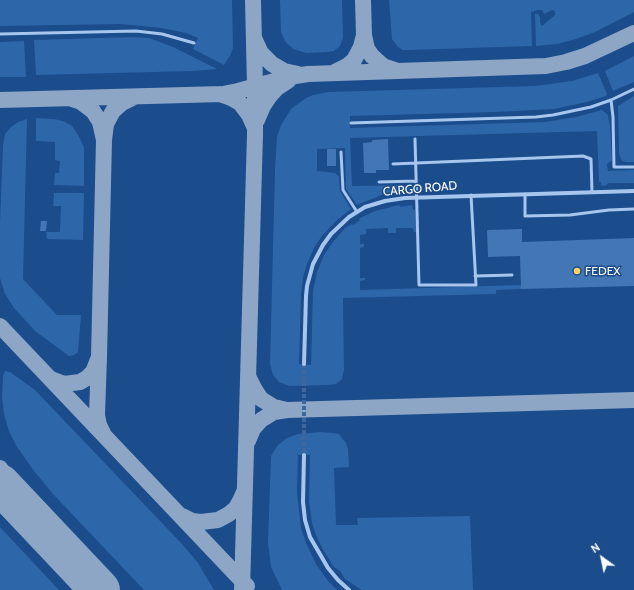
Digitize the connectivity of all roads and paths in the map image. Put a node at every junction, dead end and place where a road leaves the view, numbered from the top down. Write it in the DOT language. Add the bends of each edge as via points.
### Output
graph roads {
  1 [pos="0,34"];
  2 [pos="194,43"];
  3 [pos="634,89"];
  4 [pos="611,100"];
  5 [pos="351,123"];
  6 [pos="416,139"];
  7 [pos="341,152"];
  8 [pos="416,163"];
  9 [pos="393,164"];
  10 [pos="634,167"];
  11 [pos="416,181"];
  12 [pos="379,182"];
  13 [pos="634,191"];
  14 [pos="592,192"];
  15 [pos="525,194"];
  16 [pos="471,195"];
  17 [pos="416,197"];
  18 [pos="634,209"];
  19 [pos="357,212"];
  20 [pos="512,274"];
  21 [pos="475,276"];
  22 [pos="304,364"];
  23 [pos="304,455"];
  24 [pos="349,590"];
  1 -- 2 [label="lane" via="136,30"];
  3 -- 4 [label="lane"];
  4 -- 5 [label="lane" via="580,110 536,116"];
  4 -- 10 [label="lane" via="614,167"];
  6 -- 8 [label="lane"];
  7 -- 19 [label="lane" via="343,190"];
  8 -- 9 [label="lane"];
  8 -- 11 [label="lane"];
  8 -- 14 [label="lane" via="583,156 591,159"];
  11 -- 12 [label="lane"];
  11 -- 17 [label="lane"];
  13 -- 14 [label="street, CARGO ROAD"];
  14 -- 15 [label="street, CARGO ROAD"];
  15 -- 16 [label="street, CARGO ROAD"];
  15 -- 18 [label="lane" via="525,216"];
  16 -- 17 [label="street, CARGO ROAD"];
  16 -- 21 [label="lane"];
  17 -- 19 [label="street, CARGO ROAD" via="375,203"];
  17 -- 21 [label="lane" via="419,285 476,285"];
  19 -- 22 [label="street, CARGO ROAD" via="331,234 313,264 306,296"];
  20 -- 21 [label="lane"];
  23 -- 24 [label="street" via="303,502 310,537 328,568"];
}
